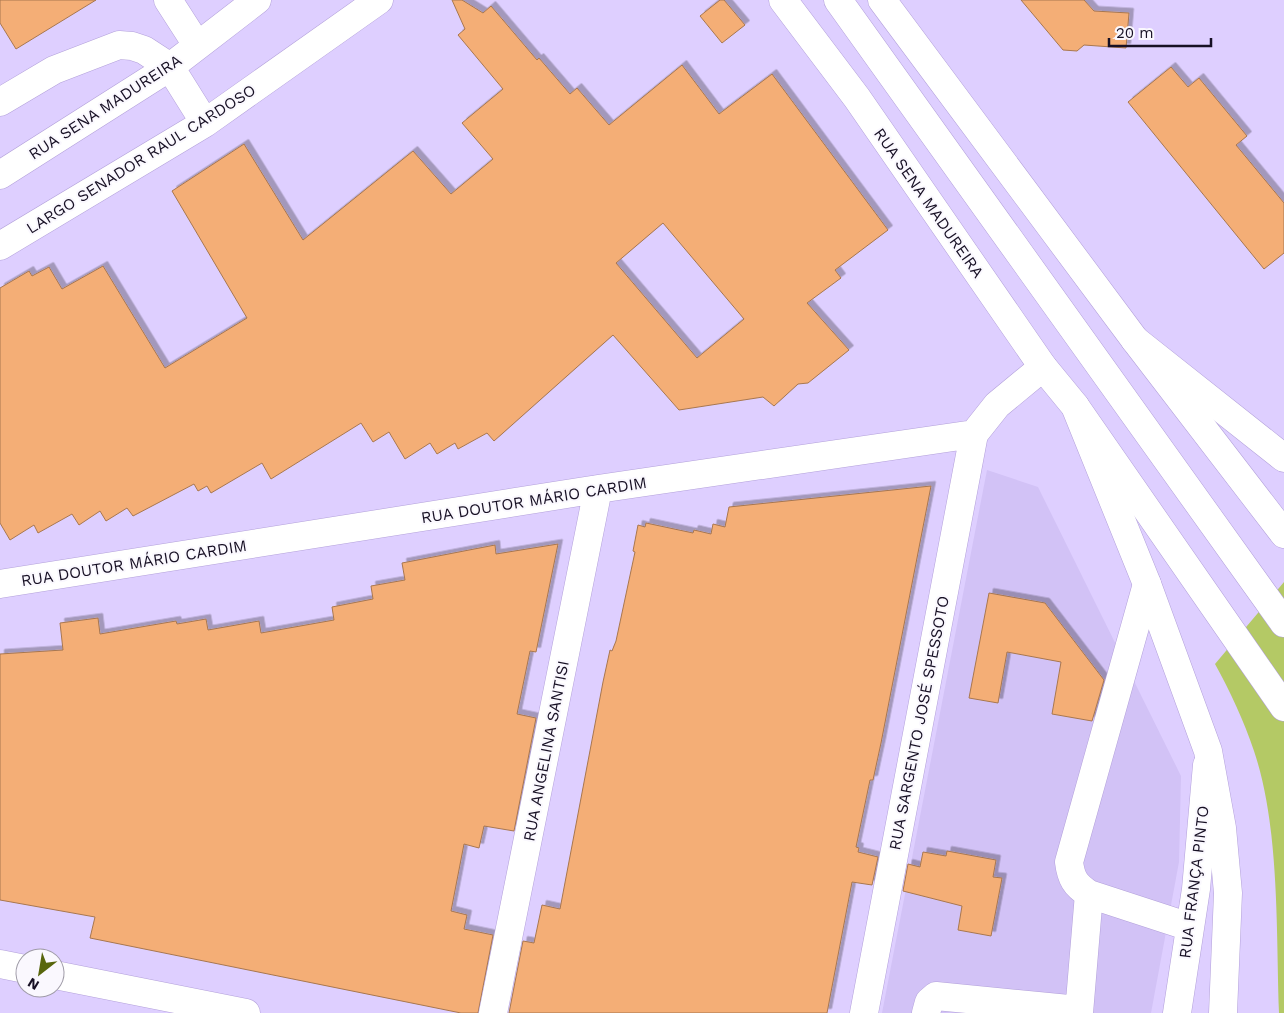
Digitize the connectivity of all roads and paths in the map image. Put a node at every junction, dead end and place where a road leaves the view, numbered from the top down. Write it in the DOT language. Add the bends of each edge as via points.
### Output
graph roads {
  1 [pos="168,0"];
  2 [pos="257,0"];
  3 [pos="379,0"];
  4 [pos="783,0"];
  5 [pos="838,0"];
  6 [pos="882,0"];
  7 [pos="197,45"];
  8 [pos="170,67"];
  9 [pos="0,102"];
  10 [pos="205,123"];
  11 [pos="0,175"];
  12 [pos="0,246"];
  13 [pos="1135,340"];
  14 [pos="1043,368"];
  15 [pos="1075,406"];
  16 [pos="974,434"];
  17 [pos="1284,458"];
  18 [pos="598,489"];
  19 [pos="1284,534"];
  20 [pos="0,584"];
  21 [pos="1147,584"];
  22 [pos="1284,623"];
  23 [pos="1284,707"];
  24 [pos="1208,751"];
  25 [pos="1089,894"];
  26 [pos="1190,927"];
  27 [pos="0,964"];
  28 [pos="15,967"];
  29 [pos="65,977"];
  30 [pos="1079,1011"];
  31 [pos="246,1013"];
  32 [pos="493,1013"];
  33 [pos="864,1013"];
  34 [pos="926,1013"];
  35 [pos="1177,1013"];
  36 [pos="1223,1013"];
  1 -- 7 [label="main road"];
  2 -- 7 [label="main road, RUA SENA MADUREIRA"];
  3 -- 10 [label="main road, LARGO SENADOR RAUL CARDOSO"];
  4 -- 14 [label="main road, RUA SENA MADUREIRA" via="857,98"];
  5 -- 22 [label="main road"];
  6 -- 13 [label="main road"];
  7 -- 8 [label="main road, RUA SENA MADUREIRA"];
  8 -- 9 [label="main road" via="144,50 119,45 54,70"];
  8 -- 10 [label="main road"];
  8 -- 11 [label="main road, RUA SENA MADUREIRA"];
  10 -- 12 [label="main road, LARGO SENADOR RAUL CARDOSO"];
  13 -- 17 [label="main road"];
  13 -- 19 [label="main road"];
  14 -- 15 [label="main road, RUA SENA MADUREIRA"];
  14 -- 16 [label="main road" via="997,405"];
  15 -- 21 [label="main road"];
  15 -- 23 [label="main road"];
  16 -- 18 [label="main road, RUA DOUTOR MÁRIO CARDIM"];
  16 -- 33 [label="main road, RUA SARGENTO JOSÉ SPESSOTO"];
  18 -- 20 [label="main road, RUA DOUTOR MÁRIO CARDIM"];
  18 -- 32 [label="main road, RUA ANGELINA SANTISI"];
  21 -- 24 [label="main road"];
  21 -- 25 [label="main road" via="1069,862 1077,887"];
  24 -- 26 [label="main road, RUA FRANÇA PINTO"];
  24 -- 36 [label="main road" via="1222,828 1228,893"];
  25 -- 26 [label="main road"];
  25 -- 30 [label="main road"];
  26 -- 35 [label="main road, RUA FRANÇA PINTO"];
  27 -- 28 [label="main road"];
  29 -- 31 [label="main road"];
  30 -- 34 [label="main road" via="936,996 928,1002"];
}
